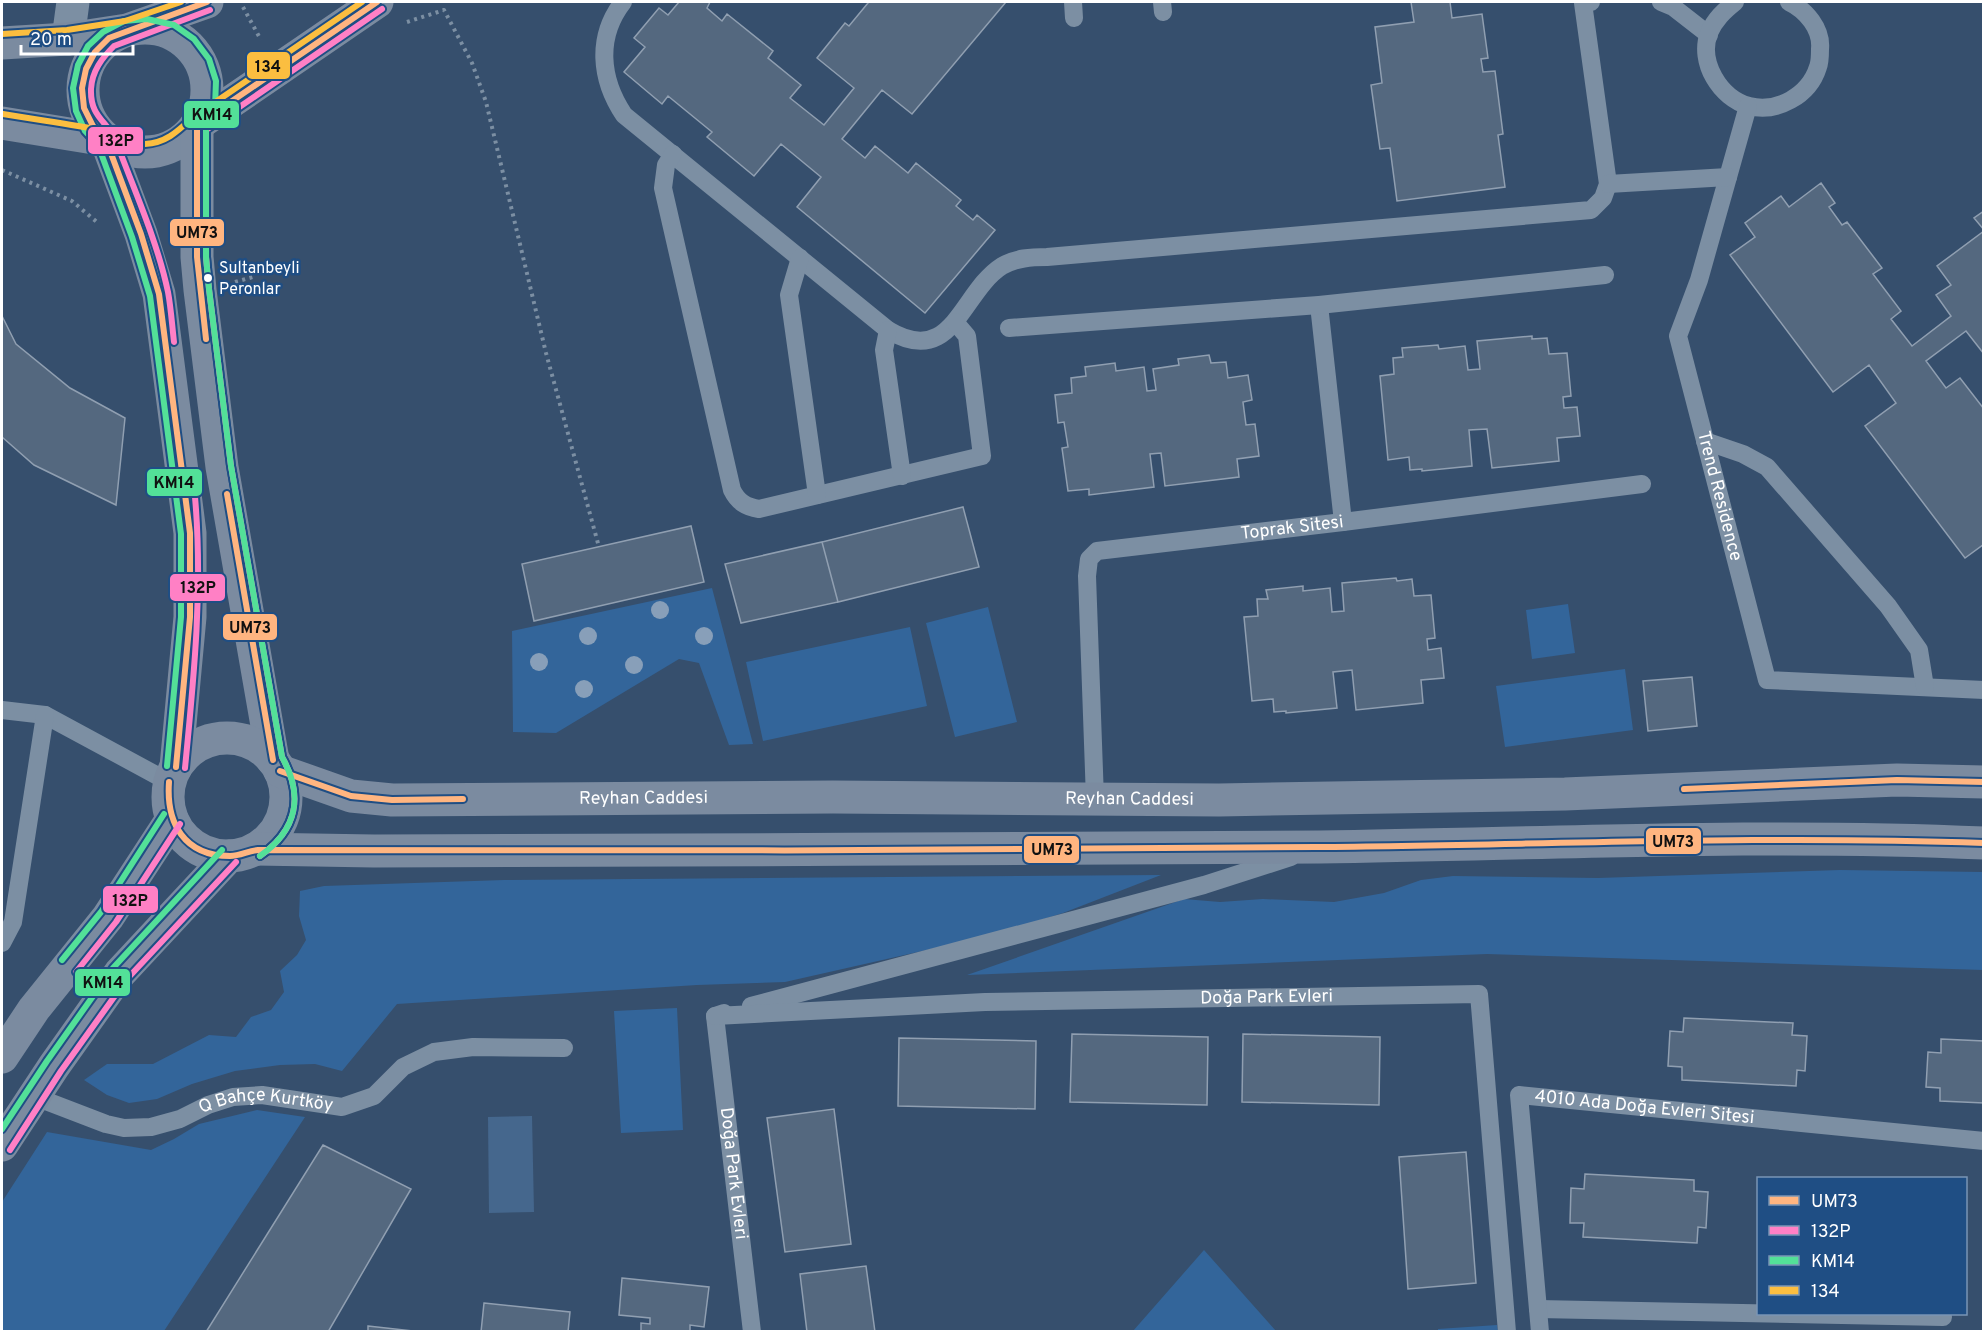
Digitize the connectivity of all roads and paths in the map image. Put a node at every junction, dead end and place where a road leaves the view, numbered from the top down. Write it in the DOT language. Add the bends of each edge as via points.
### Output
graph roads {
  1 [pos="73,2"];
  2 [pos="207,2"];
  3 [pos="241,2"];
  4 [pos="376,2"];
  5 [pos="622,2"];
  6 [pos="1591,2"];
  7 [pos="1661,2"];
  8 [pos="1735,2"];
  9 [pos="1797,3"];
  10 [pos="1719,9"];
  11 [pos="398,27"];
  12 [pos="127,30"];
  13 [pos="1709,35"];
  14 [pos="68,39"];
  15 [pos="2,43"];
  16 [pos="276,71"];
  17 [pos="1748,106"];
  18 [pos="2,123"];
  19 [pos="197,125"];
  20 [pos="106,140"];
  21 [pos="673,154"];
  22 [pos="2,170"];
  23 [pos="1728,177"];
  24 [pos="1608,184"];
  25 [pos="99,224"];
  26 [pos="800,258"];
  27 [pos="1605,275"];
  28 [pos="1319,305"];
  29 [pos="955,322"];
  30 [pos="1009,328"];
  31 [pos="888,330"];
  32 [pos="1705,441"];
  33 [pos="902,476"];
  34 [pos="1642,484"];
  35 [pos="817,495"];
  36 [pos="1343,522"];
  37 [pos="599,547"];
  38 [pos="1925,687"];
  39 [pos="1983,690"];
  40 [pos="2,710"];
  41 [pos="45,715"];
  42 [pos="276,765"];
  43 [pos="172,775"];
  44 [pos="1983,782"];
  45 [pos="1095,799"];
  46 [pos="172,819"];
  47 [pos="1983,843"];
  48 [pos="1321,847"];
  49 [pos="1095,848"];
  50 [pos="242,853"];
  51 [pos="2,943"];
  52 [pos="715,1016"];
  53 [pos="564,1048"];
  54 [pos="2,1057"];
  55 [pos="33,1096"];
  56 [pos="1983,1141"];
  57 [pos="2,1145"];
  58 [pos="1538,1309"];
  59 [pos="1757,1313"];
  60 [pos="1842,1315"];
  61 [pos="1943,1317"];
  62 [pos="752,1332"];
  63 [pos="1507,1332"];
  64 [pos="1540,1332"];
  1 -- 14 [label="street"];
  2 -- 12 [label="main road"];
  3 -- 16 [label="path"];
  4 -- 16 [label="main road"];
  5 -- 21 [label="lane" via="610,22 603,54 609,87 624,115"];
  6 -- 24 [label="lane" via="1583,3"];
  7 -- 13 [label="lane"];
  8 -- 10 [label="lane"];
  9 -- 17 [label="lane" via="1814,24 1820,45 1818,67 1808,86 1791,101 1770,108"];
  10 -- 13 [label="lane"];
  11 -- 37 [label="path" via="444,10 472,63 486,102 546,354"];
  12 -- 14 [label="main road"];
  12 -- 19 [label="main road" via="148,28 170,33 188,45 201,63 207,83 206,105"];
  12 -- 20 [label="main road" via="109,38 95,52 82,88 84,108"];
  13 -- 17 [label="lane" via="1707,57 1714,78 1728,95"];
  14 -- 15 [label="main road"];
  16 -- 19 [label="main road"];
  17 -- 23 [label="lane, Trend Residence"];
  18 -- 20 [label="main road"];
  19 -- 20 [label="main road" via="182,141 162,150 143,153"];
  19 -- 42 [label="main road" via="200,290 222,467"];
  20 -- 43 [label="main road" via="159,294 190,533 190,617"];
  21 -- 26 [label="lane"];
  21 -- 35 [label="lane" via="666,165 663,188 732,490 741,503 759,509"];
  22 -- 25 [label="path" via="72,201"];
  23 -- 24 [label="lane"];
  23 -- 32 [label="lane, Trend Residence" via="1700,280 1678,336"];
  24 -- 29 [label="lane" via="1603,198 1591,210 1028,257 1000,267"];
  26 -- 31 [label="lane"];
  26 -- 35 [label="lane" via="789,295"];
  27 -- 28 [label="lane"];
  28 -- 30 [label="lane"];
  28 -- 36 [label="lane, Toprak Sitesi"];
  29 -- 31 [label="lane" via="947,332 930,340 909,340"];
  29 -- 33 [label="lane" via="968,336 982,456"];
  31 -- 33 [label="lane" via="884,350"];
  32 -- 38 [label="lane" via="1743,453 1767,467 1888,606 1919,650"];
  32 -- 38 [label="lane, Trend Residence" via="1767,680"];
  33 -- 35 [label="lane"];
  34 -- 36 [label="lane"];
  36 -- 45 [label="lane, Toprak Sitesi" via="1097,550 1089,559 1087,576"];
  38 -- 39 [label="lane, Trend Residence"];
  40 -- 41 [label="lane"];
  41 -- 43 [label="lane"];
  41 -- 51 [label="lane" via="13,922"];
  42 -- 43 [label="main road" via="253,744 218,738 201,743 186,754"];
  42 -- 45 [label="main road, Reyhan Caddesi" via="351,796 393,800"];
  42 -- 50 [label="main road" via="286,790 285,810 277,829 264,844"];
  43 -- 46 [label="main road" via="168,802"];
  44 -- 45 [label="main road, Reyhan Caddesi" via="1897,780 1565,794"];
  45 -- 49 [label="main road"];
  46 -- 50 [label="main road" via="194,847 211,854"];
  46 -- 54 [label="main road" via="108,917 34,1009"];
  47 -- 48 [label="main road" via="1748,838"];
  48 -- 49 [label="main road"];
  48 -- 52 [label="lane" via="1204,885"];
  49 -- 50 [label="main road"];
  50 -- 55 [label="main road" via="120,973"];
  52 -- 62 [label="lane, Doğa Park Evleri"];
  52 -- 63 [label="lane, Doğa Park Evleri" via="985,1002 1479,994"];
  53 -- 55 [label="lane, Q Bahçe Kurtköy" via="473,1047 434,1052 403,1066 374,1096 342,1107 262,1095 233,1097 151,1127 106,1124"];
  55 -- 57 [label="main road"];
  56 -- 58 [label="lane, 4010 Ada Doğa Evleri Sitesi" via="1518,1095"];
  58 -- 59 [label="lane"];
  58 -- 64 [label="lane, 4010 Ada Doğa Evleri Sitesi"];
  60 -- 61 [label="lane"];
}
